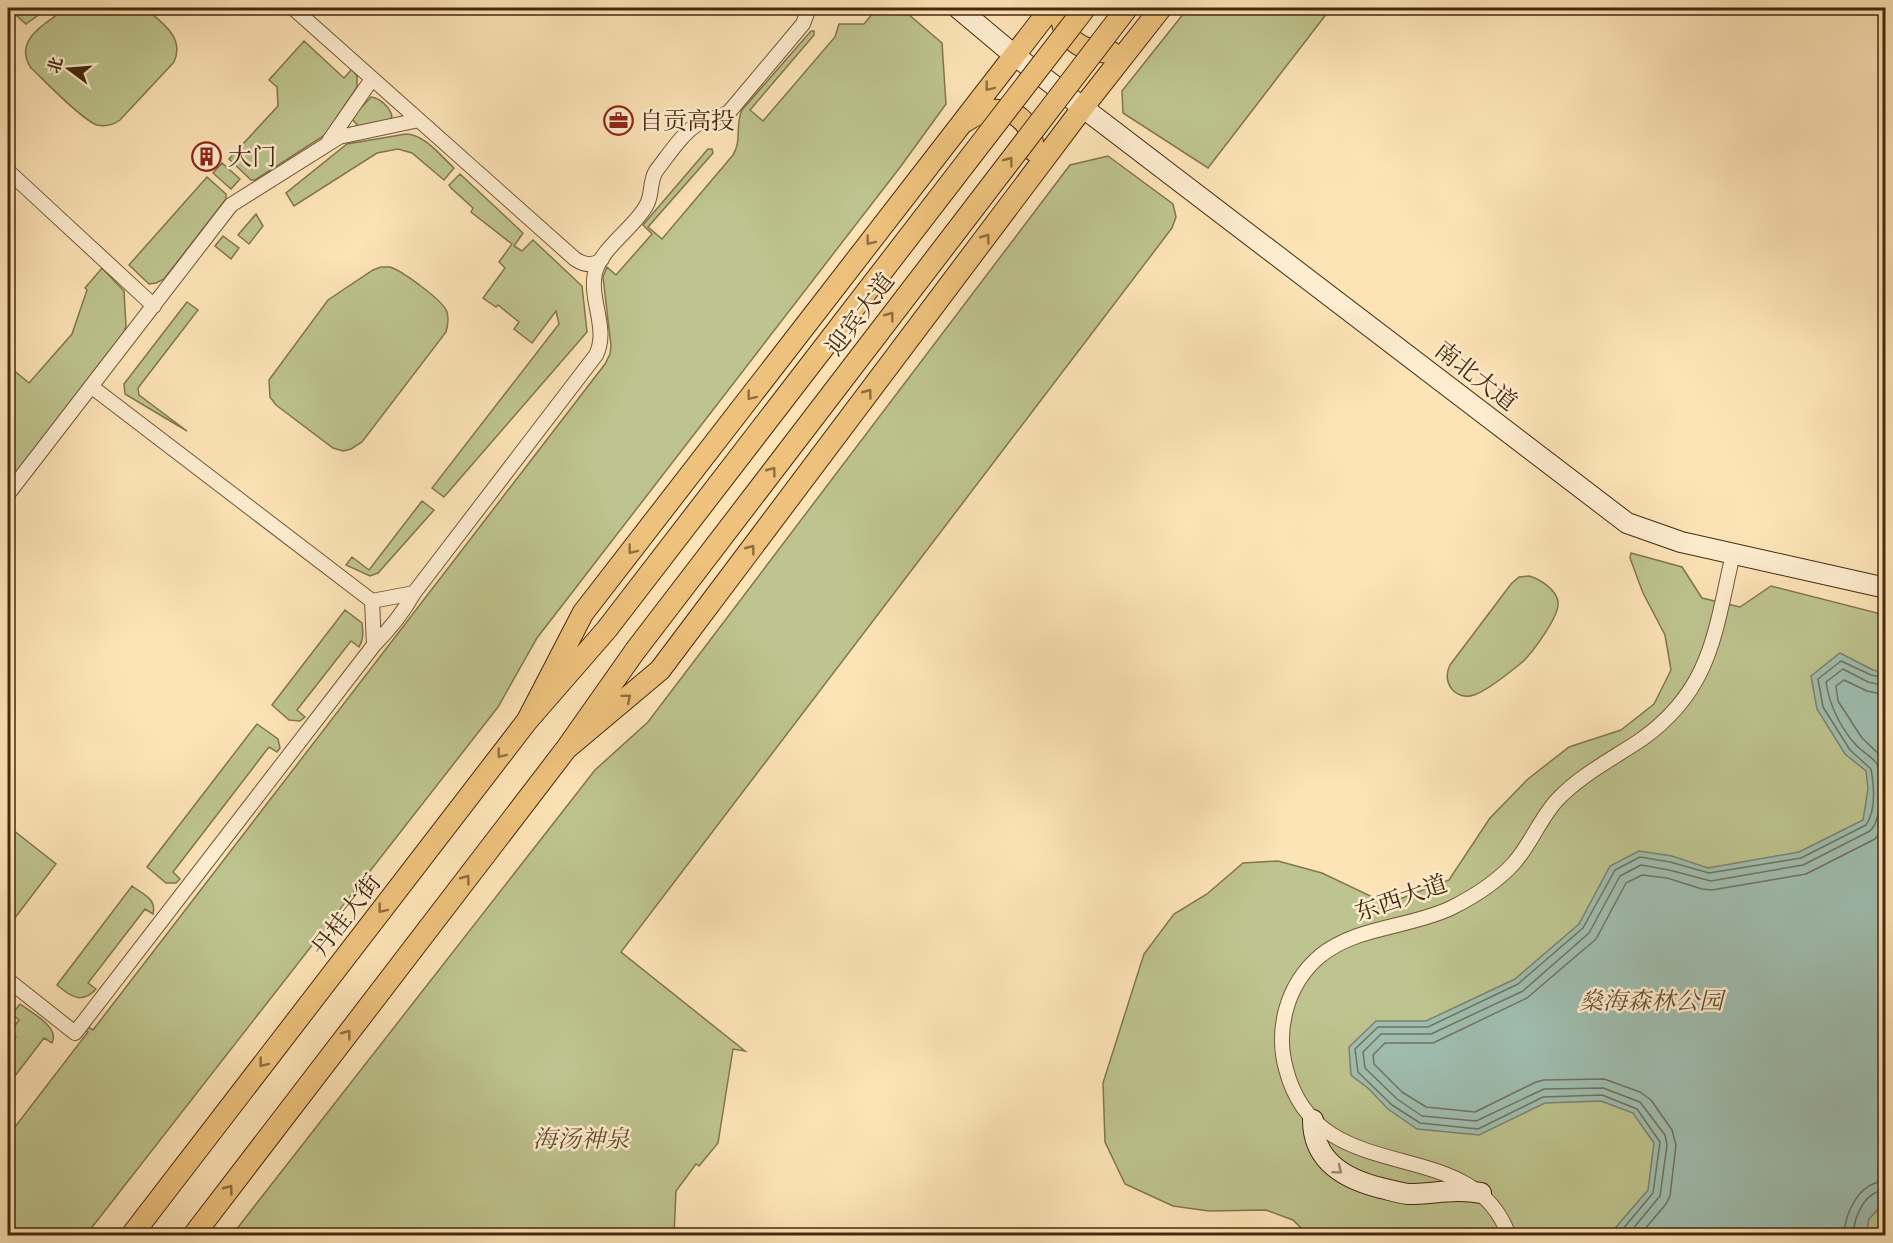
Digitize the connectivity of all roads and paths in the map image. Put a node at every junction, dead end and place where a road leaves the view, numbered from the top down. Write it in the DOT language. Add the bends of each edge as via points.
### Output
graph roads {
  1 [pos="293,8"];
  2 [pos="809,8"];
  3 [pos="958,8"];
  4 [pos="1051,8"];
  5 [pos="1062,8"];
  6 [pos="1085,8"];
  7 [pos="1127,8"];
  8 [pos="1161,8"];
  9 [pos="1139,36"];
  10 [pos="1014,55"];
  11 [pos="372,78"];
  12 [pos="1084,106"];
  13 [pos="419,120"];
  14 [pos="958,127"];
  15 [pos="329,141"];
  16 [pos="8,171"];
  17 [pos="1025,185"];
  18 [pos="575,259"];
  19 [pos="602,259"];
  20 [pos="595,280"];
  21 [pos="154,306"];
  22 [pos="92,387"];
  23 [pos="8,494"];
  24 [pos="1733,554"];
  25 [pos="1886,588"];
  26 [pos="414,592"];
  27 [pos="372,601"];
  28 [pos="607,629"];
  29 [pos="374,645"];
  30 [pos="527,721"];
  31 [pos="566,749"];
  32 [pos="8,980"];
  33 [pos="1313,1120"];
  34 [pos="1481,1193"];
  35 [pos="131,1236"];
  36 [pos="193,1236"];
  37 [pos="1509,1236"];
  1 -- 11 [label="street"];
  2 -- 19 [label="street" via="803,24 730,111 695,125 656,171 648,204"];
  3 -- 10 [label="street, 南北大道"];
  4 -- 10 [label="main road"];
  5 -- 9 [label="main road" via="1069,37 1082,48 1111,52"];
  6 -- 28 [label="main road, 迎宾大道, bridge"];
  31 -- 7 [label="main road, 迎宾大道, one-way, bridge" via="635,651"];
  8 -- 9 [label="main road"];
  9 -- 12 [label="main road"];
  10 -- 12 [label="street, 南北大道"];
  10 -- 14 [label="main road, one-way"];
  11 -- 13 [label="street"];
  11 -- 15 [label="street"];
  12 -- 17 [label="main road"];
  12 -- 24 [label="street, 南北大道" via="1619,517 1681,542"];
  13 -- 15 [label="street"];
  13 -- 18 [label="street"];
  14 -- 17 [label="main road" via="987,110 999,109 1023,121 1033,141 1032,166"];
  14 -- 30 [label="main road, one-way" via="583,613"];
  15 -- 21 [label="street" via="231,205"];
  16 -- 21 [label="street"];
  31 -- 17 [label="main road, one-way" via="660,670"];
  18 -- 19 [label="street" via="589,265"];
  18 -- 20 [label="street"];
  19 -- 20 [label="street"];
  20 -- 26 [label="street" via="601,341 596,355"];
  21 -- 22 [label="street"];
  22 -- 23 [label="street"];
  22 -- 27 [label="street"];
  24 -- 25 [label="street, 南北大道"];
  24 -- 33 [label="street, 东西大道" via="1711,648 1696,683 1677,710 1558,799 1515,863 1483,890 1424,919 1356,937 1334,947 1319,957 1296,985 1283,1016 1281,1041 1297,1101"];
  26 -- 27 [label="street"];
  26 -- 29 [label="street" via="405,610"];
  27 -- 29 [label="street"];
  28 -- 30 [label="main road, 丹桂大街"];
  29 -- 32 [label="street" via="75,1033"];
  30 -- 35 [label="main road, 丹桂大街, one-way"];
  36 -- 31 [label="main road, one-way"];
  33 -- 34 [label="street, 东西大道" via="1360,1149 1450,1175"];
  33 -- 34 [label="street, one-way" via="1313,1136 1320,1148 1331,1165 1346,1176 1405,1194 1461,1189"];
  34 -- 37 [label="street, 东西大道" via="1496,1208"];
}
